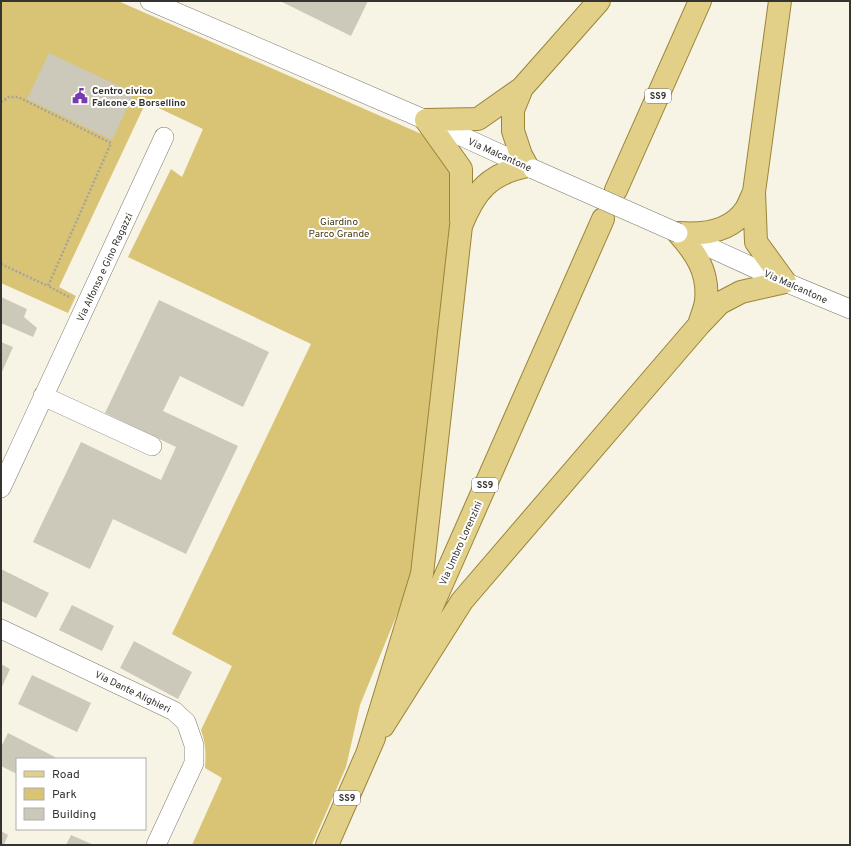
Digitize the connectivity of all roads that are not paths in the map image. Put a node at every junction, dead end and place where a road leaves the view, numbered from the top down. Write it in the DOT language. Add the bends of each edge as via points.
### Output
graph roads {
  1 [pos="150,1"];
  2 [pos="599,1"];
  3 [pos="700,1"];
  4 [pos="780,1"];
  5 [pos="522,88"];
  6 [pos="426,120"];
  7 [pos="164,137"];
  8 [pos="530,167"];
  9 [pos="616,190"];
  10 [pos="754,192"];
  11 [pos="603,219"];
  12 [pos="461,226"];
  13 [pos="678,233"];
  14 [pos="785,282"];
  15 [pos="850,309"];
  16 [pos="699,325"];
  17 [pos="44,396"];
  18 [pos="152,446"];
  19 [pos="1,488"];
  20 [pos="1,629"];
  21 [pos="368,751"];
  22 [pos="156,845"];
  23 [pos="327,845"];
  1 -- 6 [label="street, Via Malcantone"];
  2 -- 5 [label="main road"];
  3 -- 9 [label="main road, SS9"];
  4 -- 10 [label="main road"];
  5 -- 6 [label="main road" via="478,119"];
  5 -- 8 [label="main road" via="514,110 513,131 521,156"];
  6 -- 8 [label="street, Via Malcantone"];
  6 -- 12 [label="main road" via="461,169"];
  7 -- 17 [label="street, Via Alfonso e Gino Ragazzi"];
  8 -- 12 [label="main road" via="509,170 481,189 470,205"];
  8 -- 13 [label="street, Via Malcantone, bridge"];
  10 -- 13 [label="main road" via="745,210 726,227 694,234"];
  10 -- 14 [label="main road" via="756,242"];
  11 -- 21 [label="main road, Via Umbro Lorenzini / SS9"];
  12 -- 21 [label="main road" via="422,574"];
  13 -- 14 [label="street, Via Malcantone"];
  13 -- 16 [label="main road" via="692,249 706,282 706,302"];
  14 -- 15 [label="street, Via Malcantone"];
  14 -- 16 [label="main road" via="741,292 720,303"];
  16 -- 21 [label="main road" via="462,601"];
  17 -- 18 [label="street"];
  17 -- 19 [label="street, Via Alfonso e Gino Ragazzi"];
  20 -- 22 [label="street, Via Dante Alighieri" via="174,711 186,722 194,745 194,763"];
  21 -- 23 [label="main road, Via Umbro Lorenzini / SS9"];
}
